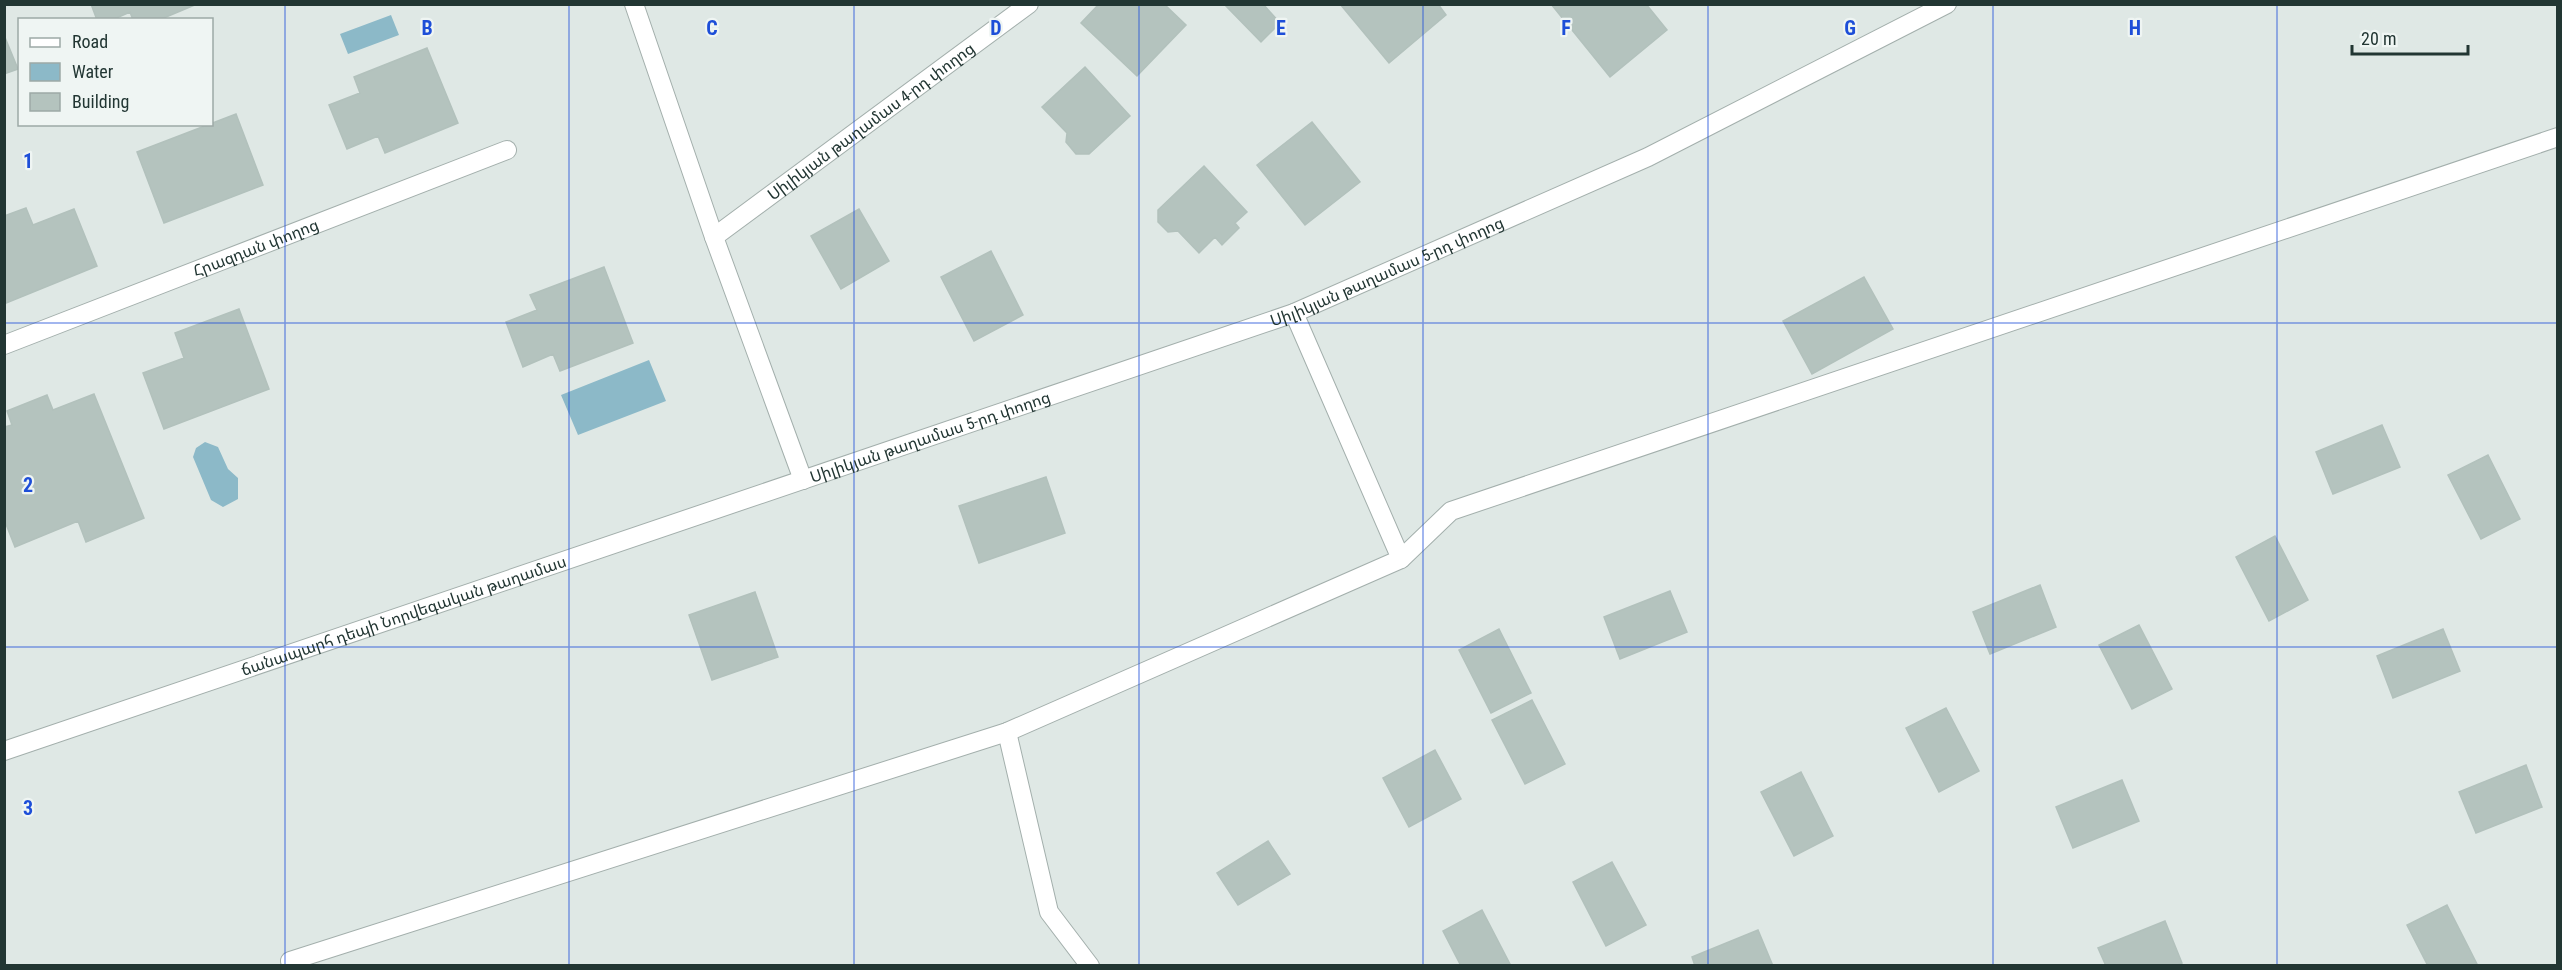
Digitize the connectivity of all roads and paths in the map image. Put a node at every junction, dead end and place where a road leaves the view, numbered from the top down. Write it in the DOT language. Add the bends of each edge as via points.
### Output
graph roads {
  1 [pos="634,4"];
  2 [pos="1029,4"];
  3 [pos="1947,4"];
  4 [pos="2558,138"];
  5 [pos="507,150"];
  6 [pos="714,237"];
  7 [pos="1294,314"];
  8 [pos="4,345"];
  9 [pos="803,480"];
  10 [pos="1401,559"];
  11 [pos="1007,732"];
  12 [pos="4,751"];
  13 [pos="290,961"];
  14 [pos="1090,966"];
  1 -- 6 [label="street"];
  2 -- 6 [label="street, Սիլիկյան թաղամաս 4-րդ փողոց"];
  3 -- 7 [label="street, Սիլիկյան թաղամաս 5-րդ փողոց" via="1648,157"];
  4 -- 10 [label="street" via="1451,511"];
  5 -- 8 [label="street, Հրազդան փողոց"];
  6 -- 9 [label="street"];
  7 -- 9 [label="street, Սիլիկյան թաղամաս 5-րդ փողոց"];
  7 -- 10 [label="street"];
  9 -- 12 [label="street, ճանապարհ դեպի Նորվեգական թաղամաս"];
  10 -- 11 [label="street"];
  11 -- 13 [label="street"];
  11 -- 14 [label="street" via="1049,912"];
}
